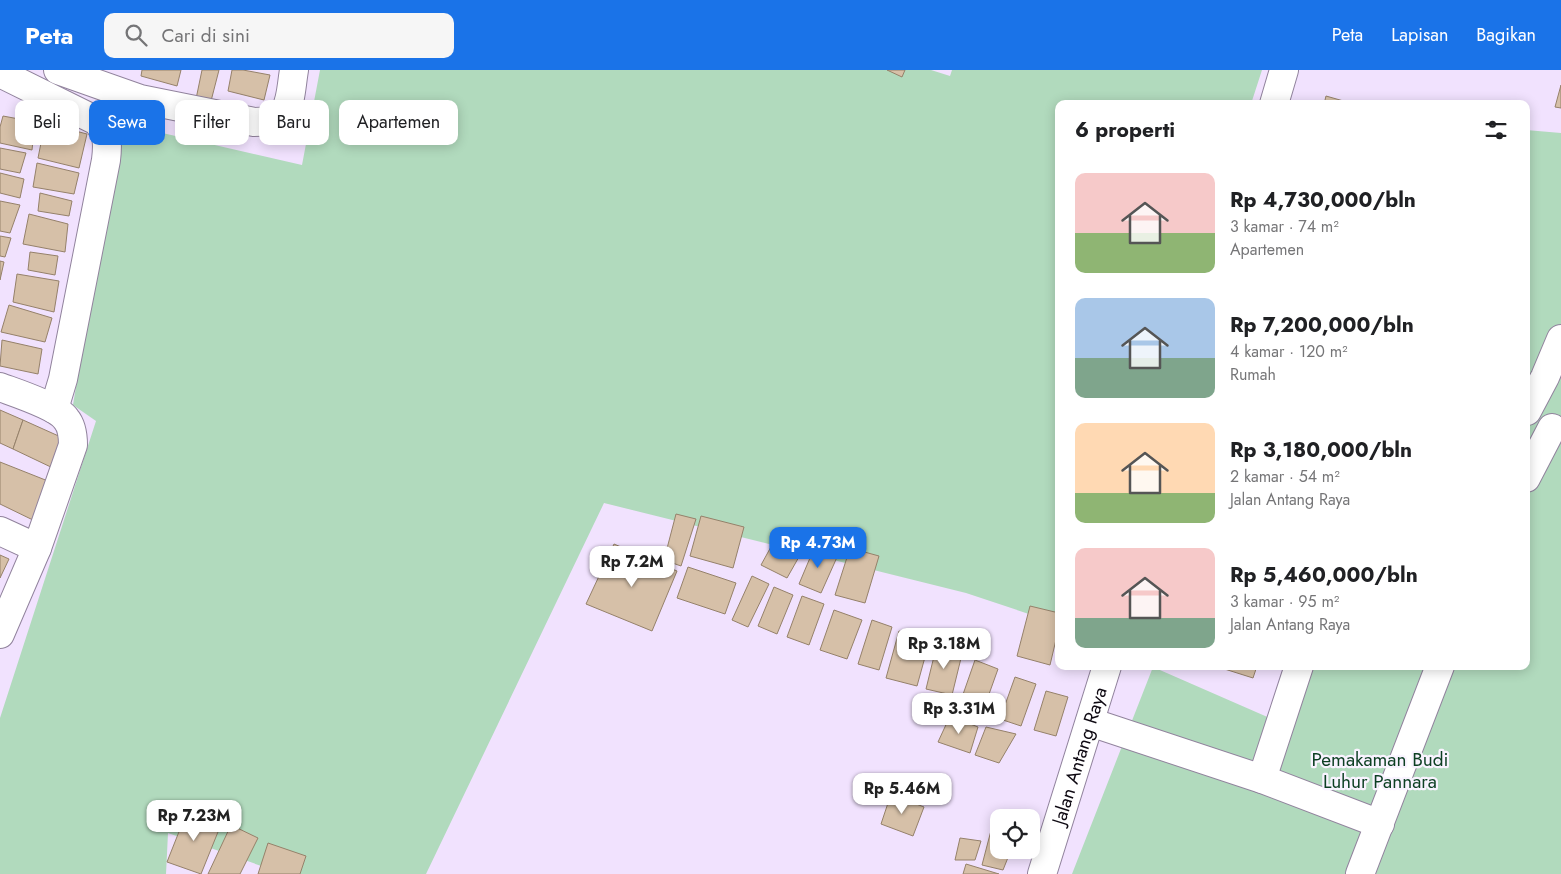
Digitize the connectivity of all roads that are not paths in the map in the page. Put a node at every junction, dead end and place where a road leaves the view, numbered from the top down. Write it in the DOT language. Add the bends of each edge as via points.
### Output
graph roads {
  1 [pos="58,70"];
  2 [pos="294,70"];
  3 [pos="1284,70"];
  4 [pos="3,73"];
  5 [pos="1275,100"];
  6 [pos="1561,339"];
  7 [pos="0,386"];
  8 [pos="1530,404"];
  9 [pos="54,409"];
  10 [pos="1530,414"];
  11 [pos="1556,430"];
  12 [pos="1530,472"];
  13 [pos="0,531"];
  14 [pos="37,548"];
  15 [pos="0,634"];
  16 [pos="1106,670"];
  17 [pos="1298,670"];
  18 [pos="1438,670"];
  19 [pos="1090,722"];
  20 [pos="1262,779"];
  21 [pos="1380,824"];
  22 [pos="1366,872"];
  23 [pos="1042,874"];
  1 -- 2 [label="street" via="140,99 240,120 268,122 284,113 288,106"];
  3 -- 5 [label="street"];
  4 -- 9 [label="street" via="97,121 106,134 106,160 63,379"];
  6 -- 8 [label="street"];
  7 -- 9 [label="street"];
  9 -- 14 [label="street" via="71,426 73,445"];
  10 -- 11 [label="street"];
  11 -- 12 [label="street"];
  13 -- 14 [label="street"];
  14 -- 15 [label="street"];
  16 -- 19 [label="street, Jalan Antang Raya"];
  17 -- 20 [label="street"];
  18 -- 21 [label="street"];
  19 -- 20 [label="street"];
  19 -- 23 [label="street, Jalan Antang Raya"];
  20 -- 21 [label="street"];
  21 -- 22 [label="street"];
}
